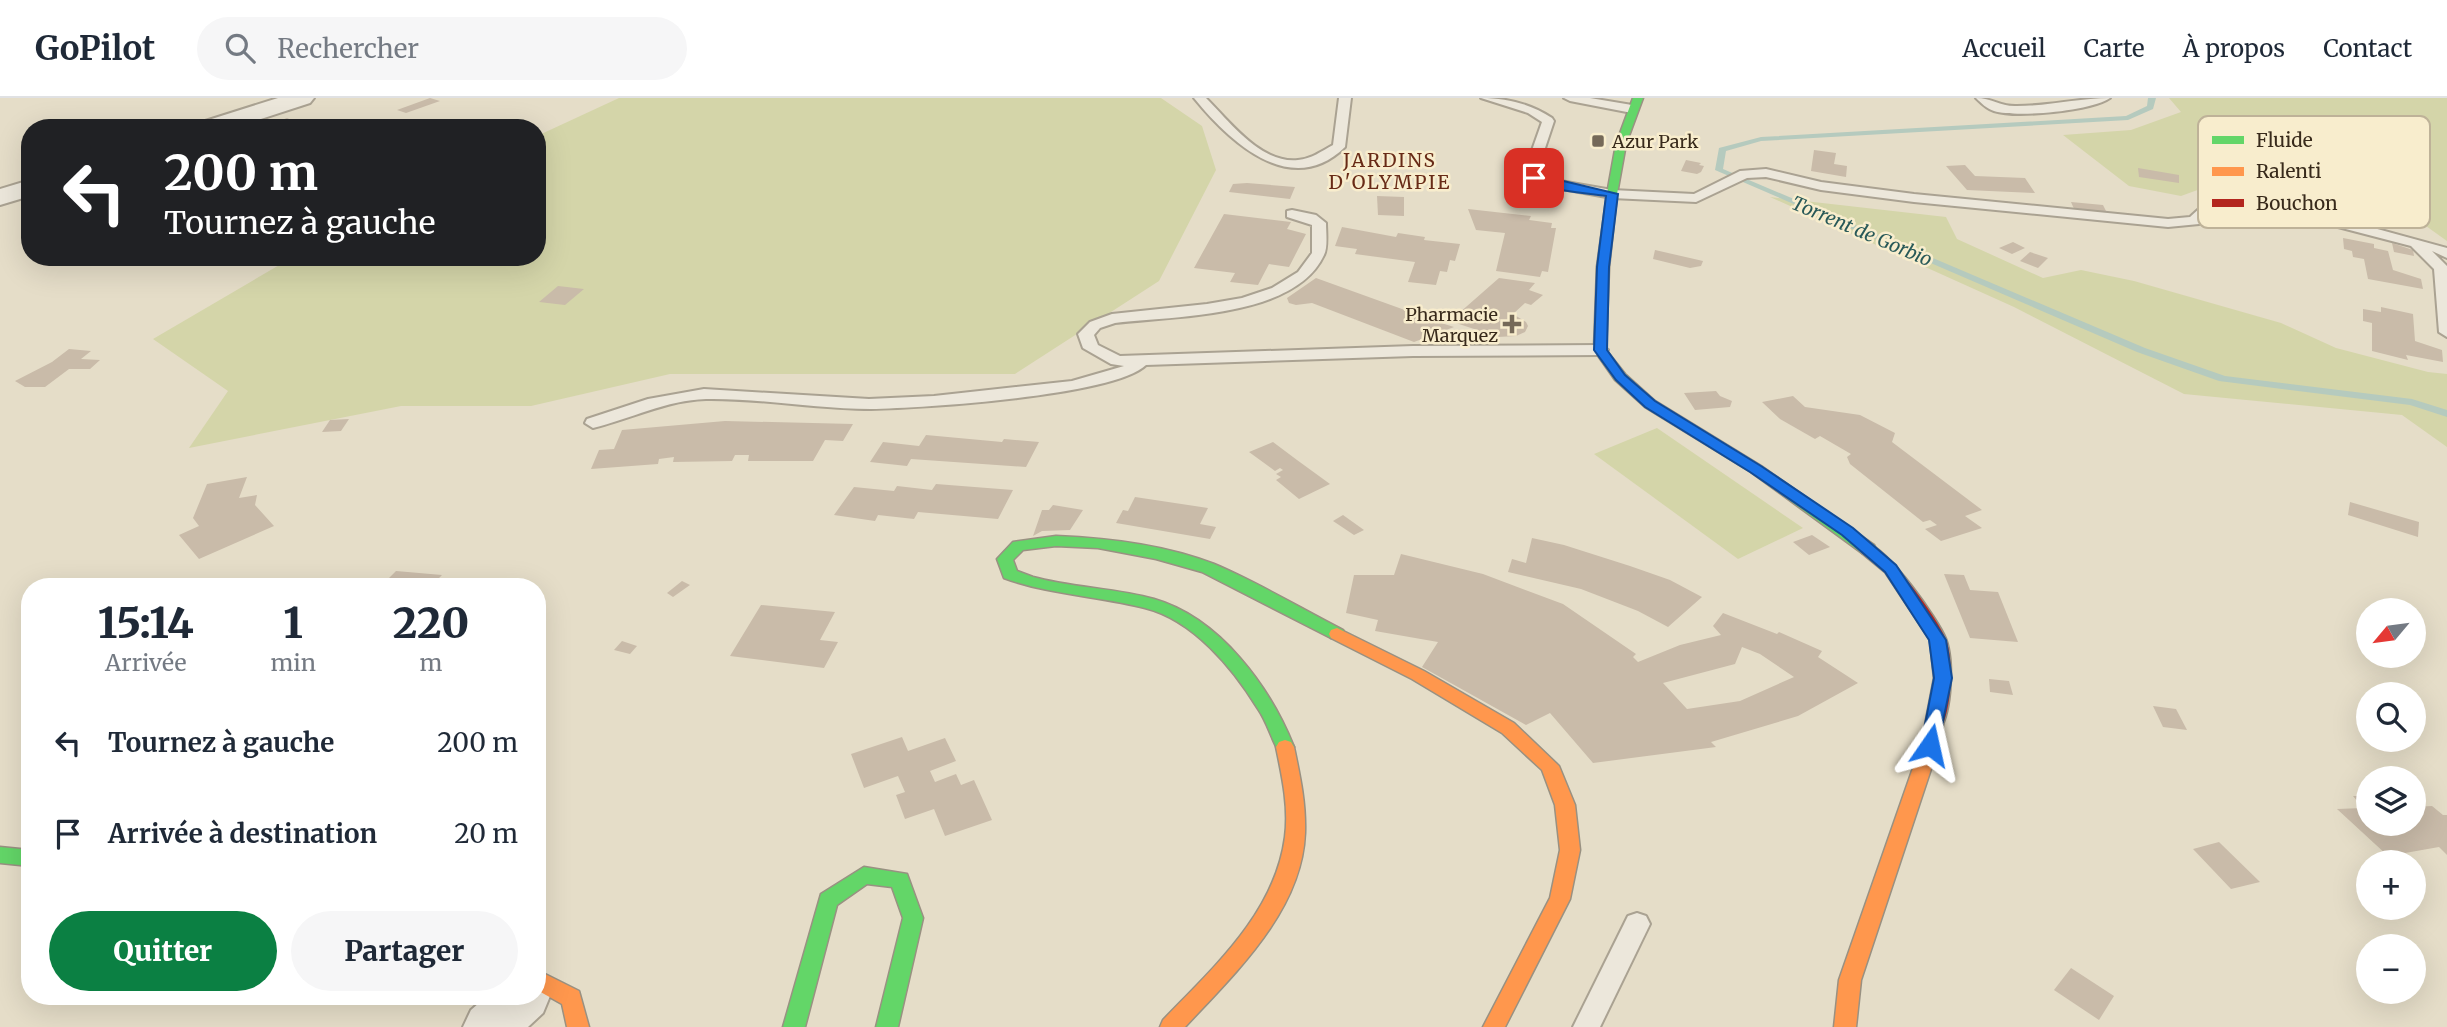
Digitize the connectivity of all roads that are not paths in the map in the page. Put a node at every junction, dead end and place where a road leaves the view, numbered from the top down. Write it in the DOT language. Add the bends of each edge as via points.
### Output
graph roads {
  1 [pos="302,98"];
  2 [pos="1200,98"];
  3 [pos="1345,98"];
  4 [pos="1487,98"];
  5 [pos="1570,98"];
  6 [pos="1982,98"];
  7 [pos="2105,98"];
  8 [pos="1635,103"];
  9 [pos="236,119"];
  10 [pos="21,191"];
  11 [pos="1612,194"];
  12 [pos="0,197"];
  13 [pos="1292,214"];
  14 [pos="2198,217"];
  15 [pos="2360,228"];
  16 [pos="2414,241"];
  17 [pos="2447,254"];
  18 [pos="2447,332"];
  19 [pos="1601,350"];
  20 [pos="1146,360"];
  21 [pos="593,423"];
  22 [pos="0,855"];
  23 [pos="21,857"];
  24 [pos="1637,924"];
  25 [pos="546,988"];
  26 [pos="513,1005"];
  27 [pos="490,1027"];
  28 [pos="578,1027"];
  29 [pos="794,1027"];
  30 [pos="887,1027"];
  31 [pos="1171,1027"];
  32 [pos="1494,1027"];
  33 [pos="1586,1027"];
  34 [pos="1845,1027"];
  1 -- 9 [label="street"];
  2 -- 3 [label="lane" via="1253,152 1301,165 1320,160 1339,147"];
  4 -- 11 [label="lane" via="1532,110 1548,121 1530,173 1534,178"];
  5 -- 8 [label="lane"];
  6 -- 7 [label="lane" via="1994,108 2012,109"];
  8 -- 11 [label="street" via="1621,144"];
  10 -- 12 [label="street"];
  11 -- 14 [label="lane" via="1696,198 1745,174 1766,173 1821,186 1914,198 2168,223"];
  11 -- 19 [label="street" via="1603,267"];
  13 -- 20 [label="lane" via="1319,223 1322,236 1322,249 1301,279 1228,306 1112,319 1086,334 1091,348 1116,361"];
  15 -- 16 [label="lane"];
  16 -- 17 [label="lane"];
  16 -- 18 [label="lane" via="2441,268"];
  19 -- 20 [label="lane"];
  19 -- 34 [label="street" via="1620,377 1650,404 1756,469 1891,568 1938,640 1943,678 1930,745 1850,980"];
  20 -- 21 [label="lane" via="1120,374 1072,386 869,404 704,394 654,403"];
  22 -- 23 [label="street"];
  24 -- 33 [label="lane"];
  25 -- 28 [label="street" via="571,998"];
  26 -- 27 [label="street"];
  29 -- 30 [label="street" via="828,900 864,875 900,880 913,918"];
  31 -- 32 [label="street" via="1259,928 1289,875 1299,825 1295,772 1277,724 1244,674 1201,631 1157,606 1033,585 1010,574 1005,559 1018,546 1056,541 1098,543 1208,568 1508,727 1550,766 1565,805 1570,850 1560,898"];
}
